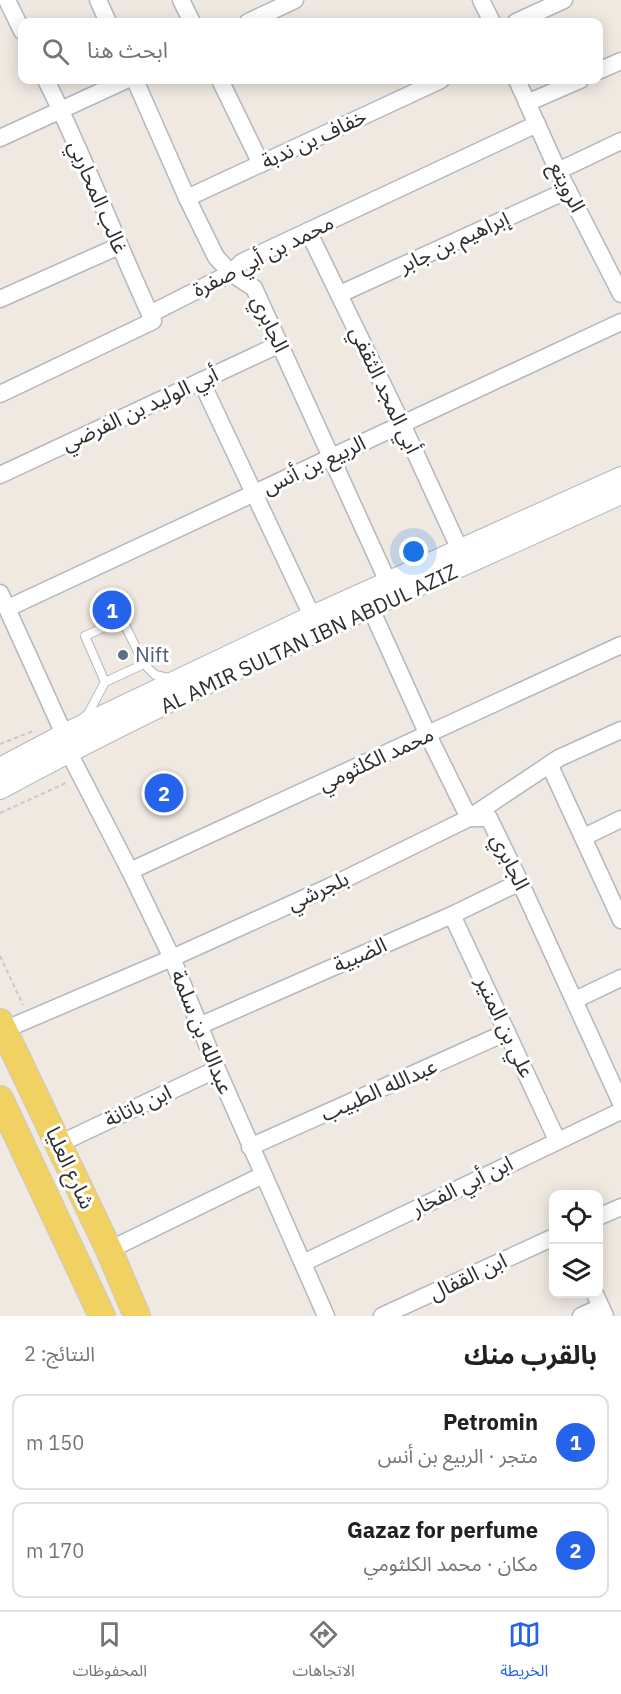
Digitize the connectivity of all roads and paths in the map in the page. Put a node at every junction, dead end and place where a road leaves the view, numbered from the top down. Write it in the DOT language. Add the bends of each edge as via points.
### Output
graph roads {
  1 [pos="7,0"];
  2 [pos="98,0"];
  3 [pos="181,0"];
  4 [pos="295,0"];
  5 [pos="482,0"];
  6 [pos="564,0"];
  7 [pos="106,18"];
  8 [pos="190,18"];
  9 [pos="257,18"];
  10 [pos="490,18"];
  11 [pos="525,18"];
  12 [pos="18,23"];
  13 [pos="621,61"];
  14 [pos="603,69"];
  15 [pos="48,84"];
  16 [pos="117,84"];
  17 [pos="137,84"];
  18 [pos="222,84"];
  19 [pos="432,84"];
  20 [pos="519,84"];
  21 [pos="571,84"];
  22 [pos="527,103"];
  23 [pos="61,110"];
  24 [pos="537,124"];
  25 [pos="0,138"];
  26 [pos="621,141"];
  27 [pos="261,164"];
  28 [pos="558,171"];
  29 [pos="568,190"];
  30 [pos="187,198"];
  31 [pos="308,231"];
  32 [pos="118,246"];
  33 [pos="231,273"];
  34 [pos="340,294"];
  35 [pos="621,294"];
  36 [pos="0,299"];
  37 [pos="150,314"];
  38 [pos="621,322"];
  39 [pos="280,344"];
  40 [pos="201,381"];
  41 [pos="0,394"];
  42 [pos="402,424"];
  43 [pos="332,457"];
  44 [pos="0,475"];
  45 [pos="621,477"];
  46 [pos="255,493"];
  47 [pos="621,494"];
  48 [pos="460,550"];
  49 [pos="388,582"];
  50 [pos="0,593"];
  51 [pos="8,608"];
  52 [pos="371,609"];
  53 [pos="312,616"];
  54 [pos="621,645"];
  55 [pos="144,664"];
  56 [pos="179,680"];
  57 [pos="105,682"];
  58 [pos="621,730"];
  59 [pos="428,735"];
  60 [pos="64,736"];
  61 [pos="0,744"];
  62 [pos="549,766"];
  63 [pos="0,768"];
  64 [pos="81,775"];
  65 [pos="0,789"];
  66 [pos="0,813"];
  67 [pos="468,818"];
  68 [pos="621,819"];
  69 [pos="584,837"];
  70 [pos="130,871"];
  71 [pos="520,882"];
  72 [pos="452,915"];
  73 [pos="621,920"];
  74 [pos="0,956"];
  75 [pos="171,958"];
  76 [pos="621,978"];
  77 [pos="575,1000"];
  78 [pos="29,1019"];
  79 [pos="2,1026"];
  80 [pos="199,1026"];
  81 [pos="507,1032"];
  82 [pos="217,1069"];
  83 [pos="0,1099"];
  84 [pos="621,1102"];
  85 [pos="621,1111"];
  86 [pos="557,1140"];
  87 [pos="59,1144"];
  88 [pos="250,1147"];
  89 [pos="263,1175"];
  90 [pos="621,1207"];
  91 [pos="603,1215"];
  92 [pos="549,1239"];
  93 [pos="109,1250"];
  94 [pos="303,1263"];
  95 [pos="89,1304"];
  96 [pos="600,1305"];
  97 [pos="102,1316"];
  98 [pos="137,1316"];
  99 [pos="326,1316"];
  100 [pos="382,1316"];
  101 [pos="581,1316"];
  1 -- 12 [label="street"];
  2 -- 7 [label="street"];
  3 -- 8 [label="street"];
  4 -- 9 [label="street"];
  5 -- 10 [label="street"];
  6 -- 11 [label="street"];
  13 -- 14 [label="street"];
  15 -- 23 [label="street, غالب المحاربي"];
  16 -- 23 [label="street"];
  17 -- 30 [label="street, الجابري"];
  18 -- 27 [label="street"];
  19 -- 27 [label="street, خفاف بن ندبة"];
  20 -- 22 [label="street, الرويتع"];
  21 -- 22 [label="street"];
  22 -- 24 [label="street, الرويتع"];
  23 -- 25 [label="street"];
  23 -- 32 [label="street, غالب المحاربي"];
  24 -- 28 [label="street, الرويتع"];
  24 -- 31 [label="street, محمد بن أبي صفرة"];
  26 -- 28 [label="street"];
  27 -- 30 [label="street, خفاف بن ندبة"];
  28 -- 29 [label="street, الرويتع"];
  29 -- 34 [label="street, إبراهيم بن جابر"];
  29 -- 35 [label="street, الرويتع"];
  30 -- 33 [label="street, الجابري" via="216,257"];
  31 -- 33 [label="street, محمد بن أبي صفرة" via="242,262"];
  31 -- 34 [label="street, أبي المجد الثقفي"];
  32 -- 36 [label="street"];
  32 -- 37 [label="street, غالب المحاربي"];
  33 -- 37 [label="street, محمد بن أبي صفرة"];
  33 -- 39 [label="street, الجابري" via="254,288"];
  34 -- 42 [label="street, أبي المجد الثقفي"];
  37 -- 41 [label="street, محمد بن أبي صفرة" via="153,321"];
  38 -- 42 [label="street, الربيع بن أنس"];
  39 -- 40 [label="street, أبي الوليد بن الفرضي"];
  39 -- 43 [label="street, الجابري"];
  40 -- 44 [label="street, أبي الوليد بن الفرضي"];
  40 -- 46 [label="street"];
  42 -- 43 [label="street, الربيع بن أنس"];
  42 -- 48 [label="street, أبي المجد الثقفي"];
  43 -- 46 [label="street, الربيع بن أنس"];
  43 -- 49 [label="street, الجابري"];
  45 -- 48 [label="street, AL AMIR SULTAN IBN ABDUL AZIZ"];
  46 -- 51 [label="street, الربيع بن أنس"];
  46 -- 53 [label="street"];
  47 -- 52 [label="street, AL AMIR SULTAN IBN ABDUL AZIZ"];
  48 -- 49 [label="street, AL AMIR SULTAN IBN ABDUL AZIZ"];
  49 -- 53 [label="street, AL AMIR SULTAN IBN ABDUL AZIZ"];
  50 -- 51 [label="street, عبدالله بن سلمة"];
  51 -- 60 [label="street, عبدالله بن سلمة"];
  52 -- 59 [label="street, الجابري"];
  52 -- 60 [label="street, AL AMIR SULTAN IBN ABDUL AZIZ"];
  53 -- 56 [label="street, AL AMIR SULTAN IBN ABDUL AZIZ"];
  54 -- 59 [label="street, محمد الكلثومي"];
  55 -- 56 [label="lane" via="155,675"];
  55 -- 57 [label="lane"];
  55 -- 57 [label="lane" via="122,619 86,636"];
  56 -- 60 [label="street, AL AMIR SULTAN IBN ABDUL AZIZ"];
  57 -- 60 [label="lane" via="88,714"];
  58 -- 62 [label="street, بلجرشي"];
  59 -- 67 [label="street, الجابري"];
  59 -- 70 [label="street, محمد الكلثومي"];
  60 -- 61 [label="path"];
  60 -- 63 [label="street, AL AMIR SULTAN IBN ABDUL AZIZ"];
  60 -- 64 [label="street, عبدالله بن سلمة"];
  60 -- 65 [label="street, AL AMIR SULTAN IBN ABDUL AZIZ"];
  62 -- 67 [label="street, بلجرشي"];
  62 -- 69 [label="street"];
  64 -- 66 [label="path"];
  64 -- 70 [label="street, عبدالله بن سلمة"];
  67 -- 71 [label="street, الجابري" via="489,818"];
  67 -- 75 [label="street, بلجرشي" via="329,887"];
  68 -- 69 [label="street"];
  69 -- 73 [label="street"];
  70 -- 75 [label="street, عبدالله بن سلمة"];
  71 -- 72 [label="street, الضبية"];
  71 -- 77 [label="street, الجابري"];
  72 -- 80 [label="street, الضبية"];
  72 -- 81 [label="street, علي بن المنير"];
  74 -- 78 [label="path"];
  75 -- 78 [label="street, بلجرشي"];
  75 -- 80 [label="street, عبدالله بن سلمة"];
  76 -- 77 [label="street"];
  77 -- 84 [label="street, الجابري"];
  78 -- 79 [label="street, بلجرشي"];
  79 -- 87 [label="main road, شارع العليا"];
  80 -- 82 [label="street, عبدالله بن سلمة"];
  81 -- 86 [label="street, علي بن المنير"];
  81 -- 88 [label="street, عبدالله الطبيب"];
  82 -- 87 [label="street, ابن باتانة"];
  82 -- 88 [label="street, عبدالله بن سلمة"];
  83 -- 95 [label="main road, شارع العليا"];
  85 -- 86 [label="street, ابن أبي الفخار"];
  86 -- 94 [label="street, ابن أبي الفخار"];
  87 -- 93 [label="main road, شارع العليا"];
  88 -- 89 [label="street, عبدالله بن سلمة"];
  89 -- 93 [label="street"];
  89 -- 94 [label="street, عبدالله بن سلمة"];
  90 -- 91 [label="street"];
  92 -- 100 [label="street, ابن القفال"];
  93 -- 98 [label="main road, شارع العليا"];
  94 -- 99 [label="street, عبدالله بن سلمة"];
  95 -- 97 [label="main road, شارع العليا"];
  96 -- 101 [label="street"];
}
